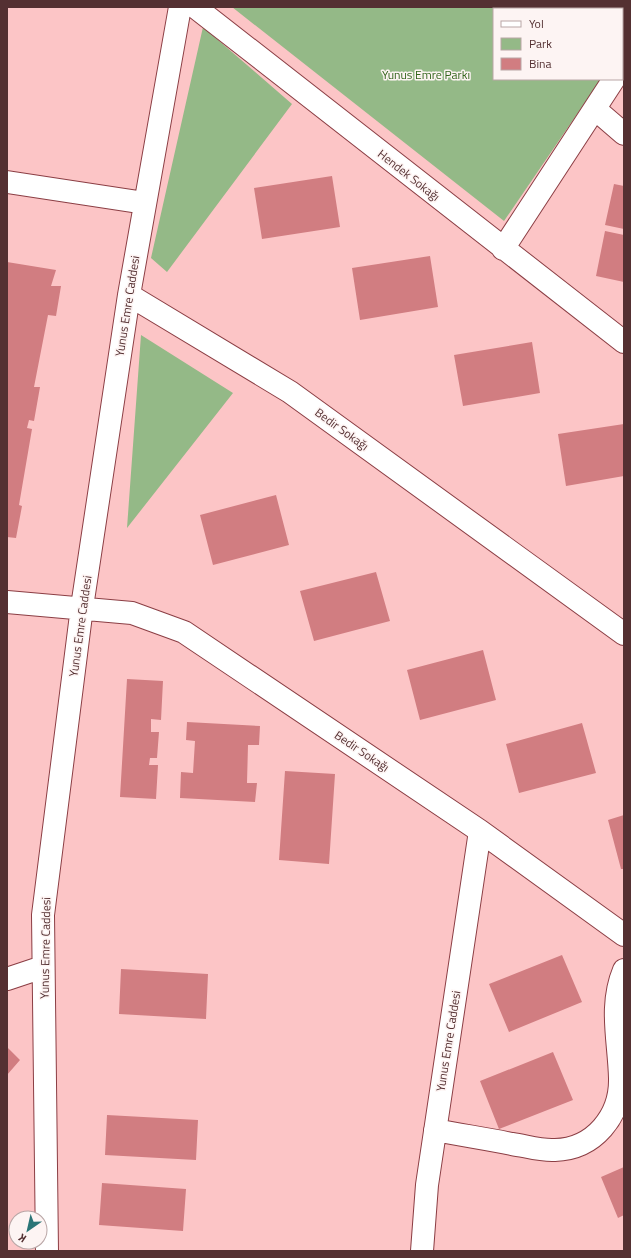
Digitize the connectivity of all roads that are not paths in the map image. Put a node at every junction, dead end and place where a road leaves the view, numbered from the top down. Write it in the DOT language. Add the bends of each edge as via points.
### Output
graph roads {
  1 [pos="180,7"];
  2 [pos="195,7"];
  3 [pos="613,80"];
  4 [pos="595,109"];
  5 [pos="624,134"];
  6 [pos="7,182"];
  7 [pos="145,203"];
  8 [pos="504,249"];
  9 [pos="128,295"];
  10 [pos="624,342"];
  11 [pos="7,602"];
  12 [pos="82,607"];
  13 [pos="624,634"];
  14 [pos="480,831"];
  15 [pos="624,935"];
  16 [pos="43,967"];
  17 [pos="624,970"];
  18 [pos="7,979"];
  19 [pos="435,1130"];
  20 [pos="47,1251"];
  21 [pos="422,1251"];
  1 -- 7 [label="street, Yunus Emre Caddesi"];
  2 -- 8 [label="street, Hendek Sokağı"];
  3 -- 4 [label="street"];
  4 -- 5 [label="street"];
  4 -- 8 [label="street"];
  6 -- 7 [label="street"];
  7 -- 9 [label="street, Yunus Emre Caddesi"];
  8 -- 10 [label="street, Hendek Sokağı"];
  9 -- 12 [label="street, Yunus Emre Caddesi"];
  9 -- 13 [label="street, Bedir Sokağı" via="290,392"];
  11 -- 12 [label="street, Bedir Sokağı"];
  12 -- 14 [label="street, Bedir Sokağı" via="132,613 184,632"];
  12 -- 16 [label="street, Yunus Emre Caddesi" via="44,915"];
  14 -- 15 [label="street, Bedir Sokağı"];
  14 -- 19 [label="street, Yunus Emre Caddesi"];
  16 -- 18 [label="street"];
  16 -- 20 [label="street, Yunus Emre Caddesi"];
  17 -- 19 [label="street" via="615,1001 620,1092 612,1115 600,1131 576,1146 554,1150"];
  19 -- 21 [label="street, Yunus Emre Caddesi" via="426,1185"];
}
